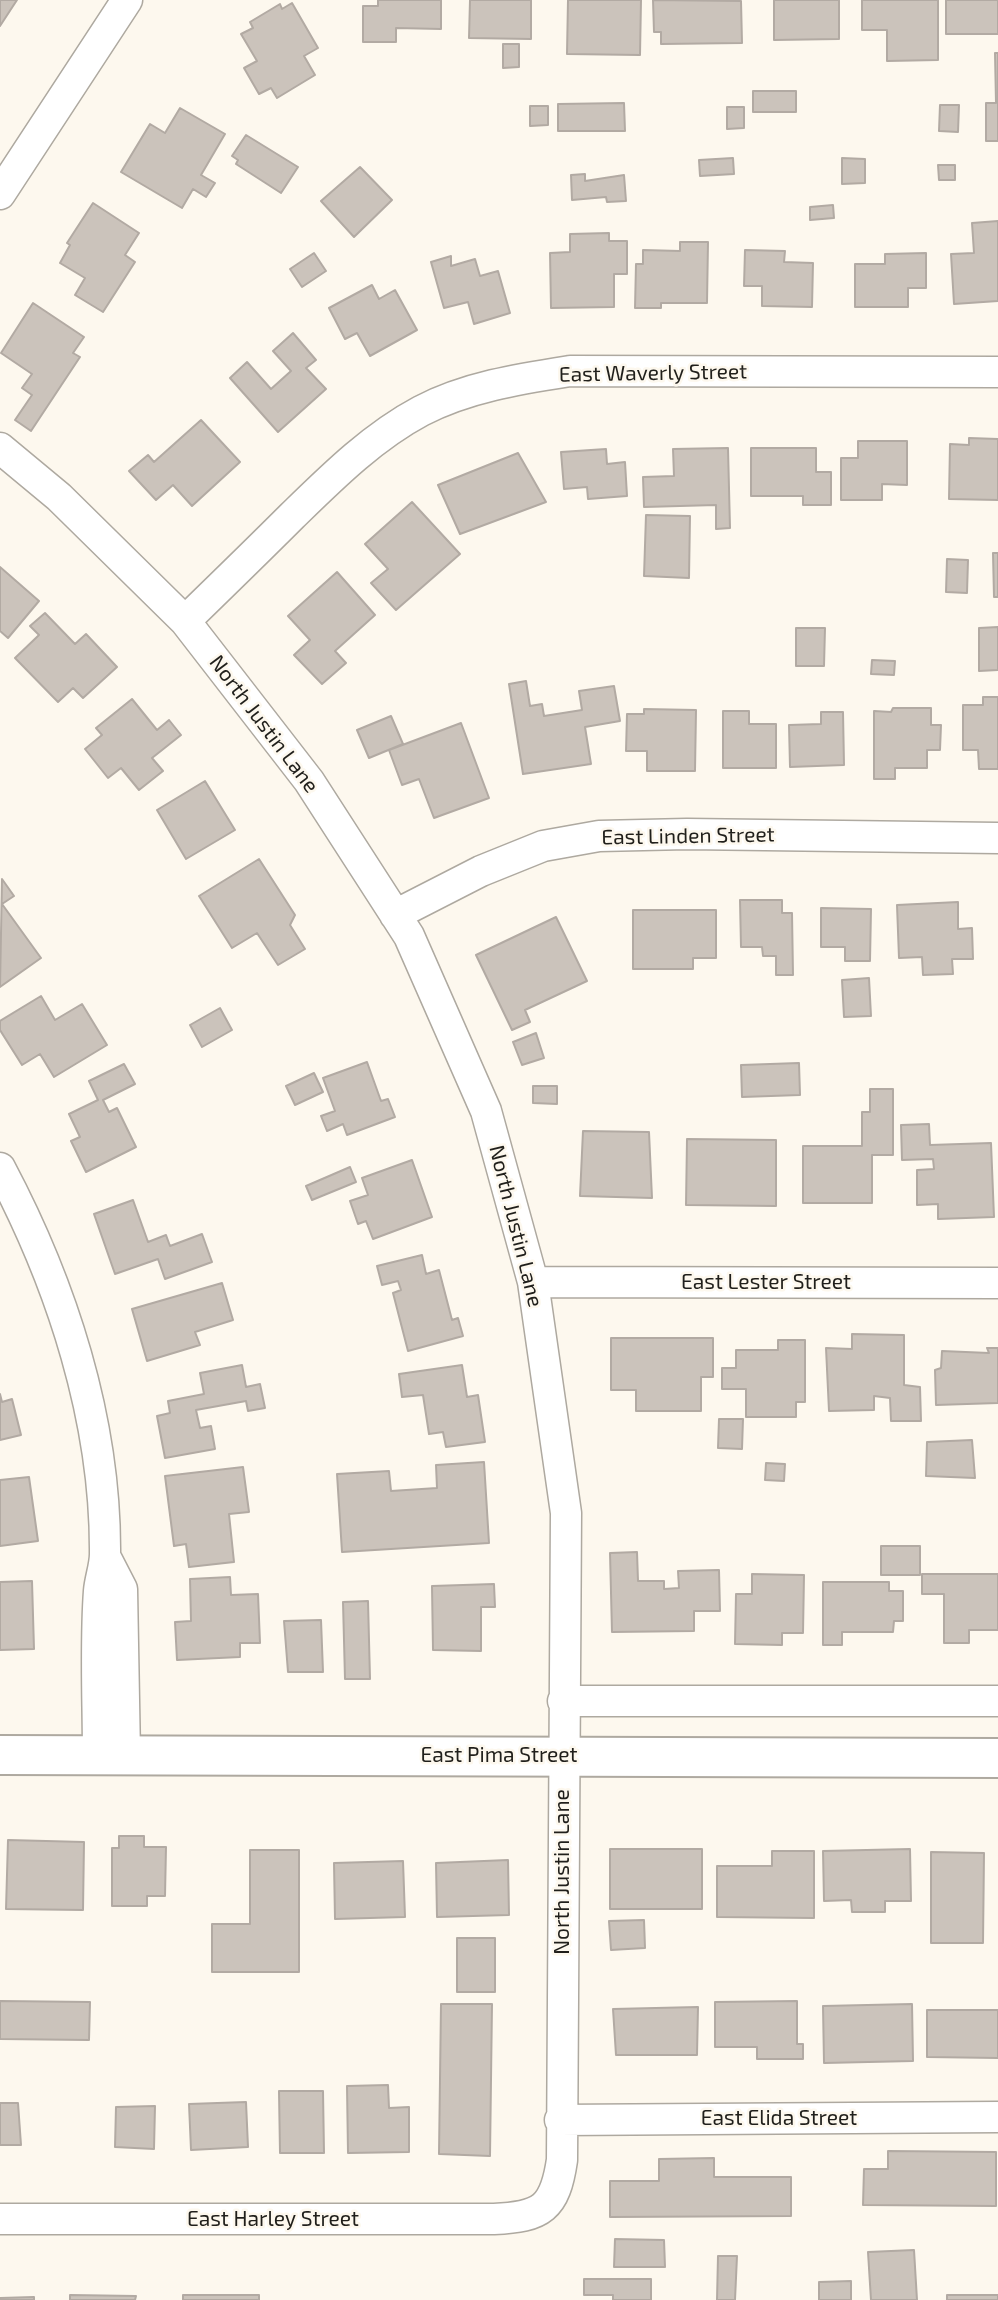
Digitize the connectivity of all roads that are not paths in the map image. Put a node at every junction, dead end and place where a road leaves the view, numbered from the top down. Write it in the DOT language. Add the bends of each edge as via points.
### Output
graph roads {
  1 [pos="127,0"];
  2 [pos="0,194"];
  3 [pos="998,372"];
  4 [pos="0,448"];
  5 [pos="185,621"];
  6 [pos="998,838"];
  7 [pos="395,915"];
  8 [pos="0,1168"];
  9 [pos="533,1282"];
  10 [pos="998,1283"];
  11 [pos="563,1701"];
  12 [pos="998,1701"];
  13 [pos="0,1755"];
  14 [pos="562,1755"];
  15 [pos="111,1756"];
  16 [pos="998,1758"];
  17 [pos="998,2117"];
  18 [pos="560,2120"];
  19 [pos="544,2208"];
  20 [pos="0,2219"];
  1 -- 2 [label="street"];
  3 -- 5 [label="street, East Waverly Street" via="570,372 510,380 457,396 421,411 376,439"];
  4 -- 5 [label="street, North Justin Lane" via="59,497"];
  5 -- 7 [label="street, North Justin Lane" via="309,781"];
  6 -- 7 [label="street, East Linden Street" via="598,836 543,846 481,871"];
  7 -- 9 [label="street, North Justin Lane" via="486,1111"];
  8 -- 15 [label="street" via="24,1212 64,1310 96,1438 105,1556 99,1590"];
  9 -- 10 [label="street, East Lester Street"];
  9 -- 11 [label="street, North Justin Lane" via="566,1513"];
  11 -- 12 [label="street"];
  11 -- 14 [label="street, North Justin Lane"];
  13 -- 15 [label="street, East Pima Street"];
  14 -- 15 [label="street, East Pima Street"];
  14 -- 16 [label="street, East Pima Street"];
  14 -- 18 [label="street, North Justin Lane"];
  17 -- 18 [label="street, East Elida Street"];
  18 -- 19 [label="street, North Justin Lane" via="558,2185"];
  19 -- 20 [label="street, East Harley Street" via="522,2218 494,2219"];
}
